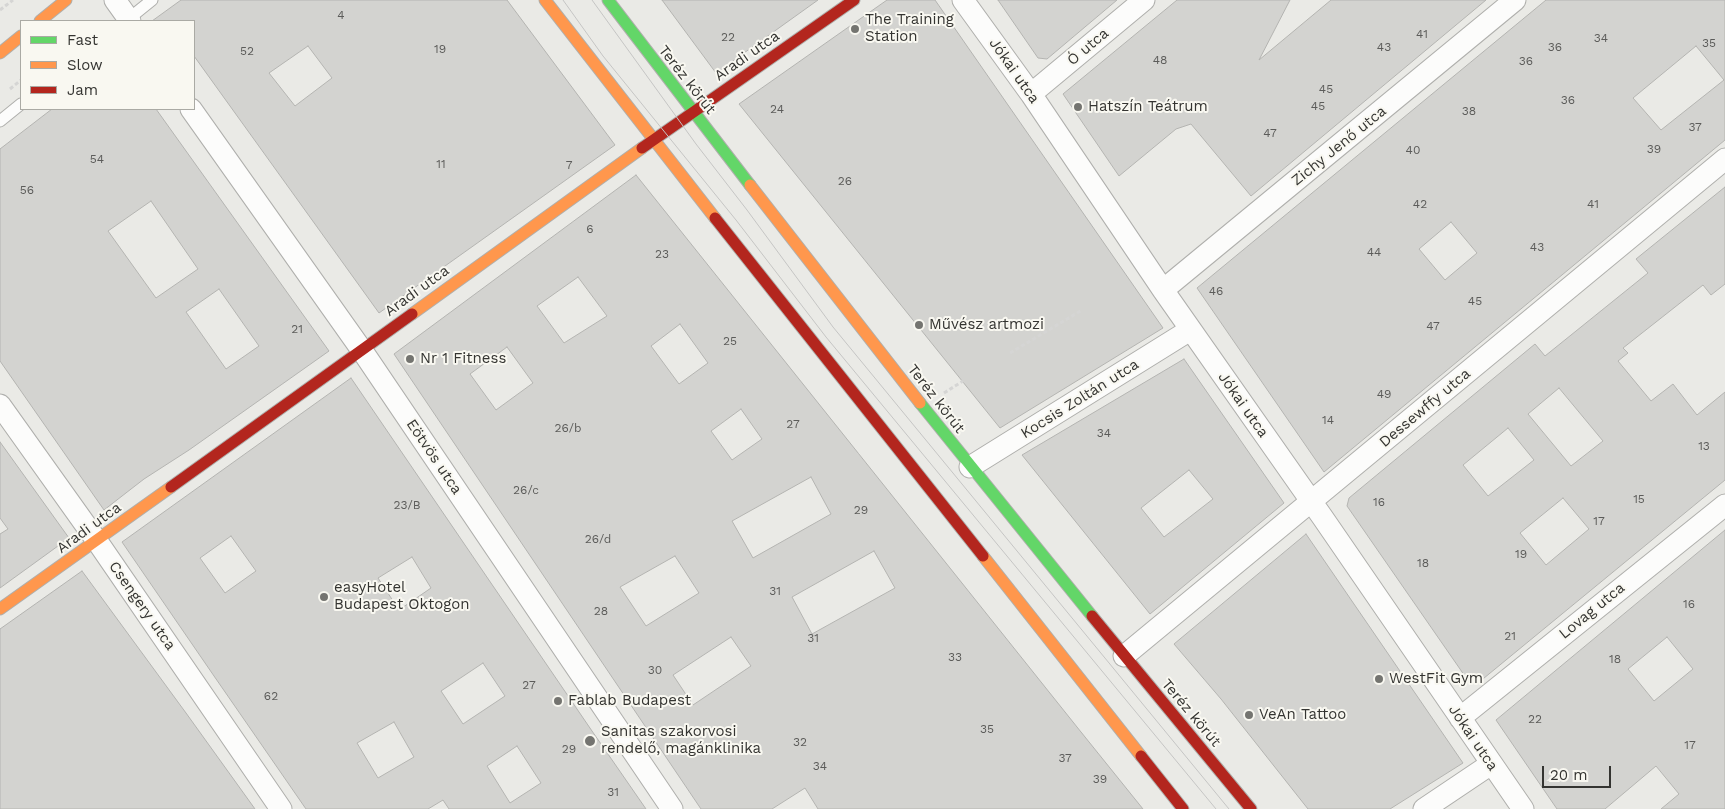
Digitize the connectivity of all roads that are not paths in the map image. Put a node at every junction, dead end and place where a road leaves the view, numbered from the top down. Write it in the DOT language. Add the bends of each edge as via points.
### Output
graph roads {
  1 [pos="66,0"];
  2 [pos="115,0"];
  3 [pos="152,0"];
  4 [pos="545,0"];
  5 [pos="608,0"];
  6 [pos="854,0"];
  7 [pos="963,0"];
  8 [pos="1144,0"];
  9 [pos="1515,0"];
  10 [pos="41,20"];
  11 [pos="127,20"];
  12 [pos="129,20"];
  13 [pos="20,37"];
  14 [pos="0,53"];
  15 [pos="1031,94"];
  16 [pos="20,105"];
  17 [pos="192,110"];
  18 [pos="692,112"];
  19 [pos="0,121"];
  20 [pos="653,140"];
  21 [pos="1725,159"];
  22 [pos="1163,290"];
  23 [pos="1190,330"];
  24 [pos="361,349"];
  25 [pos="0,405"];
  26 [pos="970,467"];
  27 [pos="1311,502"];
  28 [pos="1725,505"];
  29 [pos="97,541"];
  30 [pos="0,609"];
  31 [pos="1124,656"];
  32 [pos="1460,718"];
  33 [pos="1491,764"];
  34 [pos="281,809"];
  35 [pos="672,809"];
  36 [pos="1183,809"];
  37 [pos="1251,809"];
  38 [pos="1424,809"];
  39 [pos="1523,809"];
  1 -- 10 [label="main road"];
  2 -- 11 [label="street"];
  3 -- 12 [label="lane"];
  4 -- 20 [label="main road"];
  5 -- 18 [label="main road, Teréz körút"];
  6 -- 18 [label="main road, Aradi utca"];
  7 -- 15 [label="street, Jókai utca"];
  8 -- 15 [label="street, Ó utca"];
  9 -- 22 [label="street, Zichy Jenő utca"];
  13 -- 14 [label="main road"];
  15 -- 22 [label="street, Jókai utca"];
  16 -- 19 [label="lane"];
  17 -- 24 [label="street, Eötvös utca"];
  18 -- 20 [label="main road, Aradi utca"];
  18 -- 26 [label="main road, Teréz körút"];
  20 -- 24 [label="main road, Aradi utca"];
  20 -- 36 [label="main road"];
  21 -- 27 [label="street, Dessewffy utca"];
  22 -- 23 [label="street, Jókai utca"];
  23 -- 26 [label="street, Kocsis Zoltán utca"];
  23 -- 27 [label="street, Jókai utca"];
  24 -- 29 [label="main road, Aradi utca"];
  24 -- 35 [label="street, Eötvös utca"];
  25 -- 29 [label="street, Csengery utca"];
  26 -- 31 [label="main road, Teréz körút"];
  27 -- 31 [label="street, Dessewffy utca"];
  27 -- 32 [label="street, Jókai utca"];
  28 -- 32 [label="street, Lovag utca"];
  29 -- 30 [label="main road, Aradi utca"];
  29 -- 34 [label="street, Csengery utca"];
  31 -- 37 [label="main road, Teréz körút"];
  32 -- 33 [label="street, Jókai utca"];
  33 -- 38 [label="street"];
  33 -- 39 [label="street, Jókai utca"];
}
